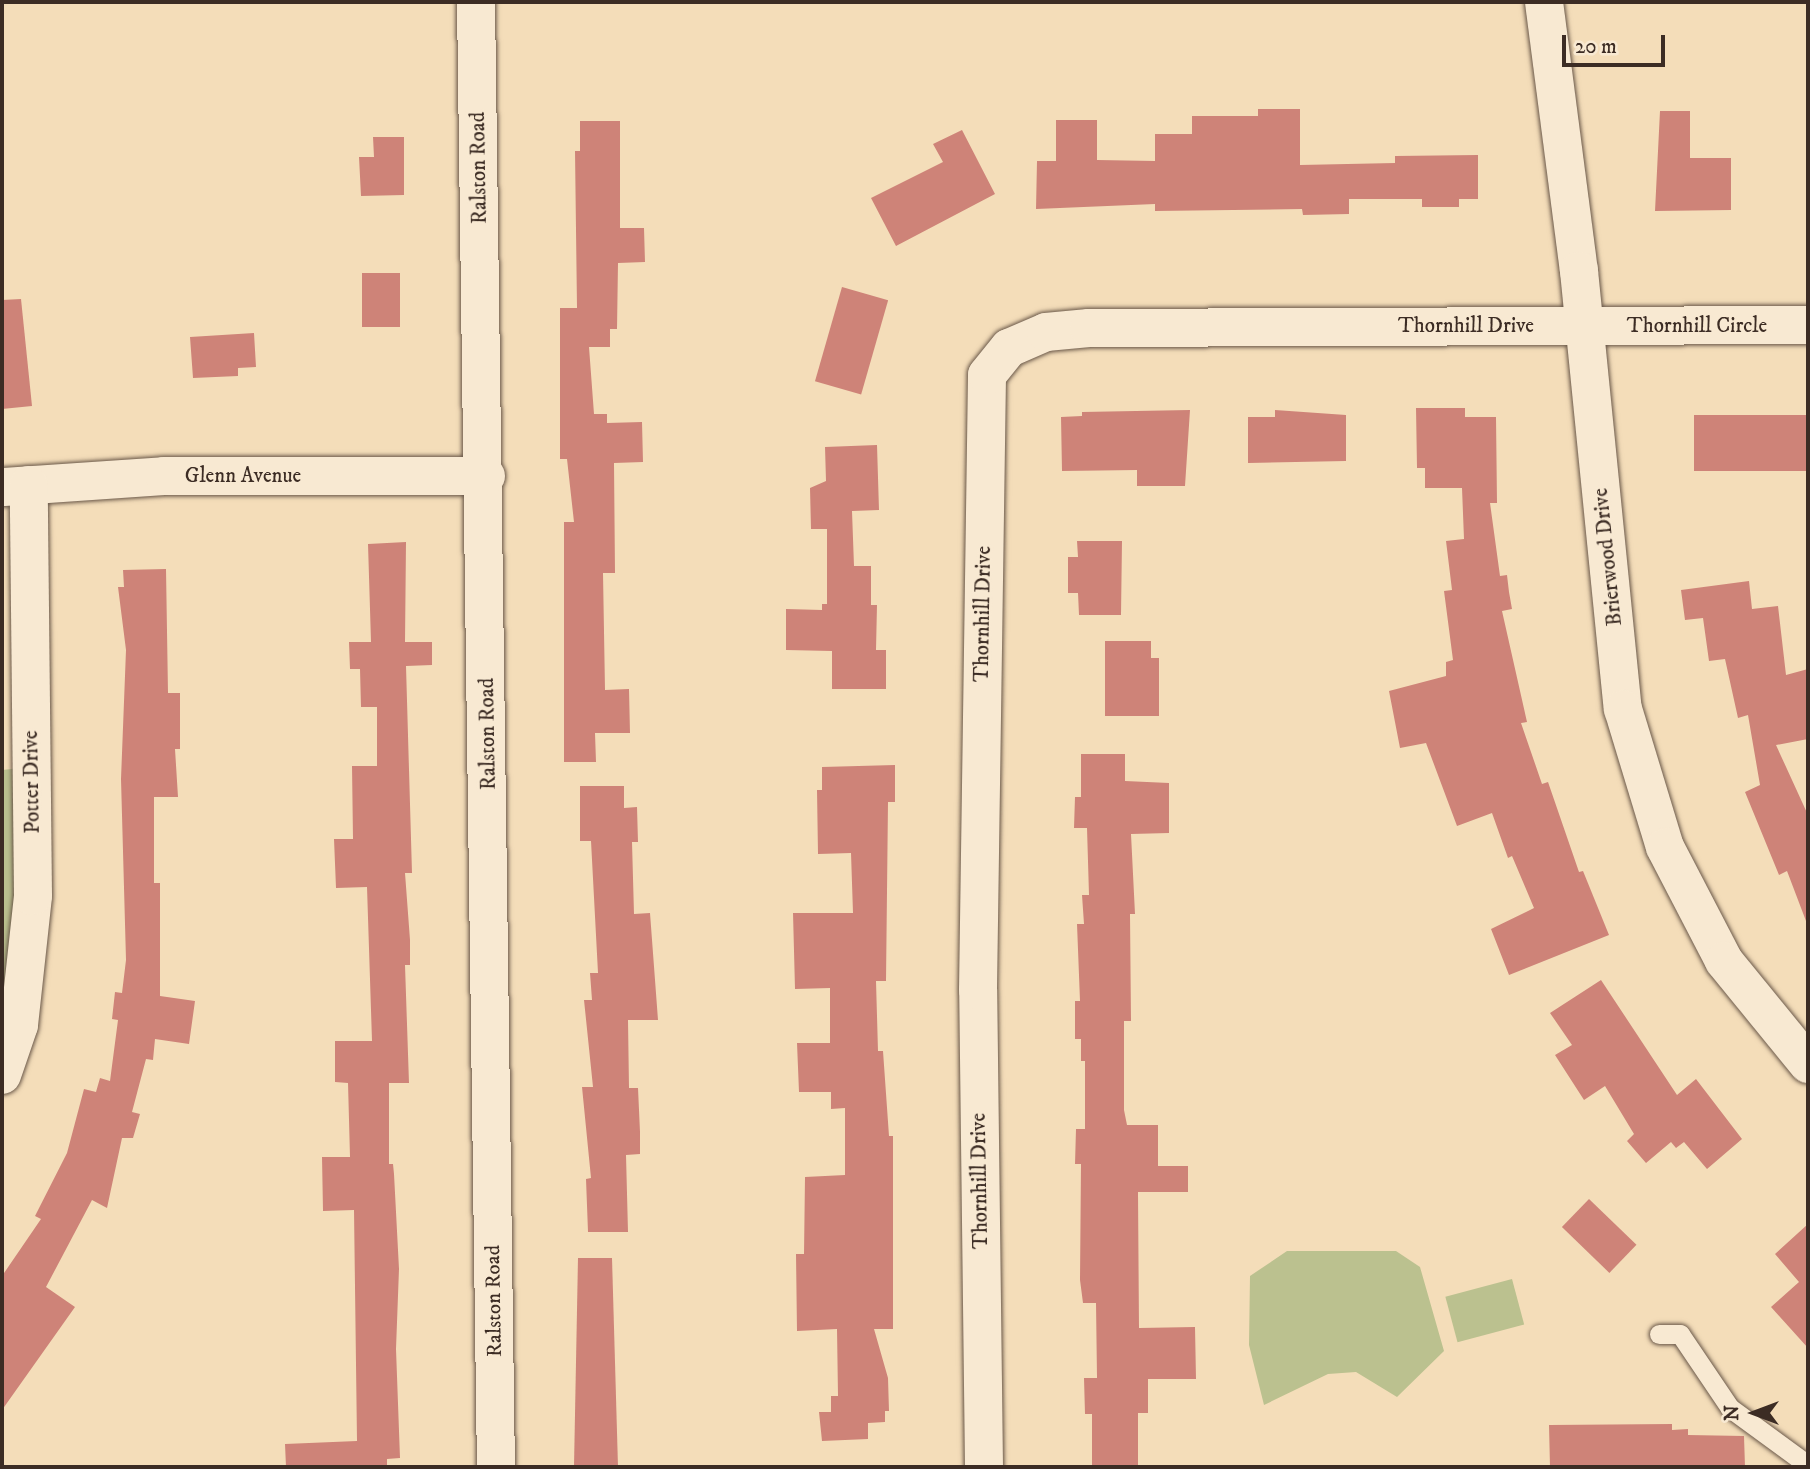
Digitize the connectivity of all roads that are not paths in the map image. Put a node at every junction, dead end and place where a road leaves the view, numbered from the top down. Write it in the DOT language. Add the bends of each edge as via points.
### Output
graph roads {
  1 [pos="476,2"];
  2 [pos="1544,2"];
  3 [pos="1585,326"];
  4 [pos="1808,326"];
  5 [pos="486,476"];
  6 [pos="15,486"];
  7 [pos="1808,1064"];
  8 [pos="2,1075"];
  9 [pos="1659,1334"];
  10 [pos="1808,1465"];
  11 [pos="496,1467"];
  12 [pos="984,1467"];
  1 -- 5 [label="street, Ralston Road"];
  2 -- 3 [label="street, Brierwood Drive"];
  3 -- 4 [label="street, Thornhill Circle"];
  3 -- 7 [label="street, Brierwood Drive" via="1623,709 1665,847 1724,961"];
  3 -- 12 [label="street, Thornhill Drive" via="1046,332 1009,348 987,375 978,990"];
  5 -- 6 [label="street, Glenn Avenue" via="164,476"];
  5 -- 11 [label="street, Ralston Road"];
  6 -- 8 [label="street, Potter Drive" via="33,896 19,1025"];
  9 -- 10 [label="lane" via="1680,1334 1730,1408"];
}
